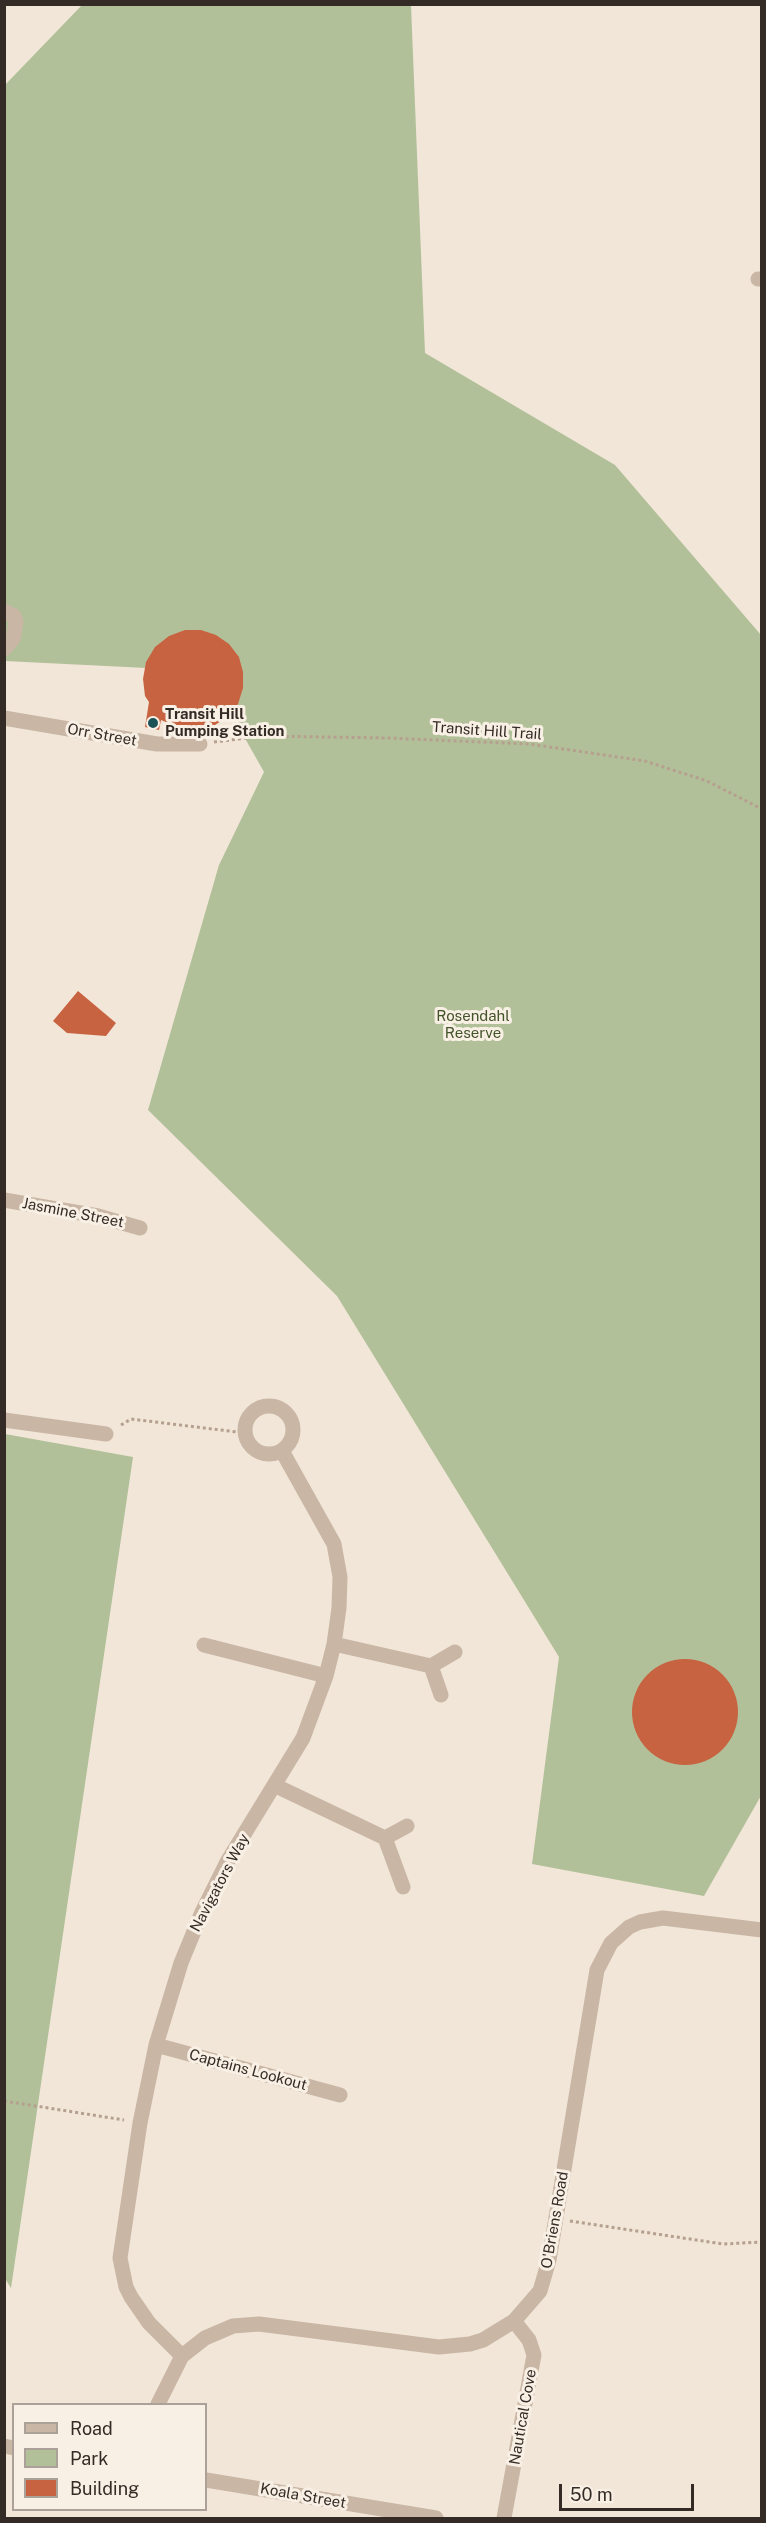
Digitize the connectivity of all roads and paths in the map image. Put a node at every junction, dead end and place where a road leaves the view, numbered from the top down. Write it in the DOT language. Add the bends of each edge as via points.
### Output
graph roads {
  1 [pos="4,611"];
  2 [pos="4,649"];
  3 [pos="4,718"];
  4 [pos="200,744"];
  5 [pos="762,809"];
  6 [pos="4,1200"];
  7 [pos="140,1228"];
  8 [pos="4,1420"];
  9 [pos="245,1430"];
  10 [pos="106,1434"];
  11 [pos="282,1451"];
  12 [pos="334,1644"];
  13 [pos="204,1645"];
  14 [pos="455,1652"];
  15 [pos="431,1666"];
  16 [pos="326,1676"];
  17 [pos="441,1695"];
  18 [pos="276,1786"];
  19 [pos="407,1826"];
  20 [pos="385,1838"];
  21 [pos="403,1887"];
  22 [pos="762,1930"];
  23 [pos="156,2044"];
  24 [pos="340,2095"];
  25 [pos="4,2101"];
  26 [pos="140,2123"];
  27 [pos="556,2218"];
  28 [pos="762,2242"];
  29 [pos="514,2321"];
  30 [pos="182,2356"];
  31 [pos="158,2403"];
  32 [pos="207,2480"];
  33 [pos="435,2518"];
  34 [pos="504,2518"];
  1 -- 2 [label="street" via="14,616 16,622 13,639"];
  3 -- 4 [label="street, Orr Street" via="157,744"];
  4 -- 5 [label="path, Transit Hill Trail" via="263,736 529,744 645,761 707,782"];
  6 -- 7 [label="street, Jasmine Street" via="98,1216"];
  8 -- 10 [label="street"];
  9 -- 10 [label="path" via="131,1419"];
  9 -- 11 [label="street" via="253,1449 272,1455"];
  9 -- 11 [label="street" via="255,1411 265,1406 276,1407 286,1413 294,1433"];
  11 -- 12 [label="street, Navigators Way" via="334,1544 340,1577"];
  12 -- 15 [label="street"];
  12 -- 16 [label="street, Navigators Way"];
  13 -- 16 [label="street"];
  14 -- 15 [label="street"];
  15 -- 17 [label="street"];
  16 -- 18 [label="street, Navigators Way" via="303,1738"];
  18 -- 20 [label="street"];
  18 -- 23 [label="street, Navigators Way" via="227,1862 201,1912"];
  19 -- 20 [label="street"];
  20 -- 21 [label="street"];
  22 -- 27 [label="street, O'Briens Road" via="663,1918 628,1927 611,1942 597,1970"];
  23 -- 24 [label="street, Captains Lookout"];
  23 -- 26 [label="street, Navigators Way"];
  25 -- 26 [label="path"];
  26 -- 30 [label="street, Navigators Way" via="120,2246 122,2270 131,2297 149,2323"];
  27 -- 28 [label="path" via="723,2244"];
  27 -- 29 [label="street, O'Briens Road" via="540,2291"];
  29 -- 30 [label="street, O'Briens Road" via="483,2340 439,2347 246,2325 220,2330"];
  29 -- 34 [label="street, Nautical Cove" via="529,2340 534,2355"];
  30 -- 31 [label="street, O'Briens Road"];
  32 -- 33 [label="street, Koala Street"];
}
